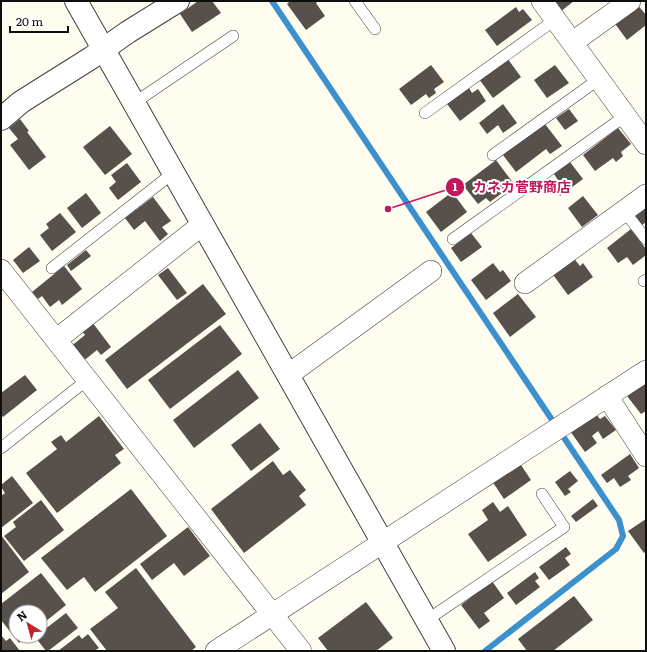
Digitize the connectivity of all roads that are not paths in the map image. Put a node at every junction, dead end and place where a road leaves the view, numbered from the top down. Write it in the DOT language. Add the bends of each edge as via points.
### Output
graph roads {
  1 [pos="76,1"];
  2 [pos="178,1"];
  3 [pos="356,1"];
  4 [pos="542,1"];
  5 [pos="630,1"];
  6 [pos="556,19"];
  7 [pos="375,29"];
  8 [pos="233,36"];
  9 [pos="573,42"];
  10 [pos="103,50"];
  11 [pos="599,79"];
  12 [pos="134,103"];
  13 [pos="425,113"];
  14 [pos="625,116"];
  15 [pos="1,119"];
  16 [pos="645,139"];
  17 [pos="493,156"];
  18 [pos="174,173"];
  19 [pos="646,195"];
  20 [pos="624,210"];
  21 [pos="203,224"];
  22 [pos="453,239"];
  23 [pos="646,239"];
  24 [pos="52,268"];
  25 [pos="1,271"];
  26 [pos="431,271"];
  27 [pos="525,283"];
  28 [pos="56,340"];
  29 [pos="646,371"];
  30 [pos="288,375"];
  31 [pos="87,380"];
  32 [pos="606,396"];
  33 [pos="1,448"];
  34 [pos="646,456"];
  35 [pos="542,494"];
  36 [pos="382,542"];
  37 [pos="272,614"];
  38 [pos="427,620"];
  39 [pos="216,651"];
  40 [pos="301,651"];
  41 [pos="444,651"];
  1 -- 10 [label="street"];
  2 -- 10 [label="street"];
  3 -- 7 [label="lane"];
  4 -- 6 [label="street"];
  5 -- 9 [label="street"];
  6 -- 9 [label="street"];
  6 -- 13 [label="lane"];
  8 -- 12 [label="lane"];
  9 -- 11 [label="street"];
  10 -- 12 [label="street"];
  10 -- 15 [label="street" via="22,102"];
  11 -- 14 [label="street"];
  11 -- 17 [label="lane"];
  12 -- 18 [label="street"];
  14 -- 16 [label="street"];
  14 -- 22 [label="lane"];
  18 -- 21 [label="street"];
  18 -- 24 [label="lane"];
  19 -- 20 [label="street"];
  20 -- 23 [label="lane"];
  20 -- 27 [label="street"];
  21 -- 28 [label="street"];
  21 -- 30 [label="street"];
  25 -- 28 [label="street"];
  26 -- 30 [label="street"];
  28 -- 31 [label="street"];
  29 -- 32 [label="street"];
  30 -- 36 [label="street"];
  31 -- 33 [label="lane"];
  31 -- 37 [label="street"];
  32 -- 34 [label="street"];
  32 -- 36 [label="street"];
  35 -- 38 [label="lane" via="564,527"];
  36 -- 37 [label="street"];
  36 -- 38 [label="street"];
  37 -- 39 [label="street"];
  37 -- 40 [label="street"];
  38 -- 41 [label="street"];
}
